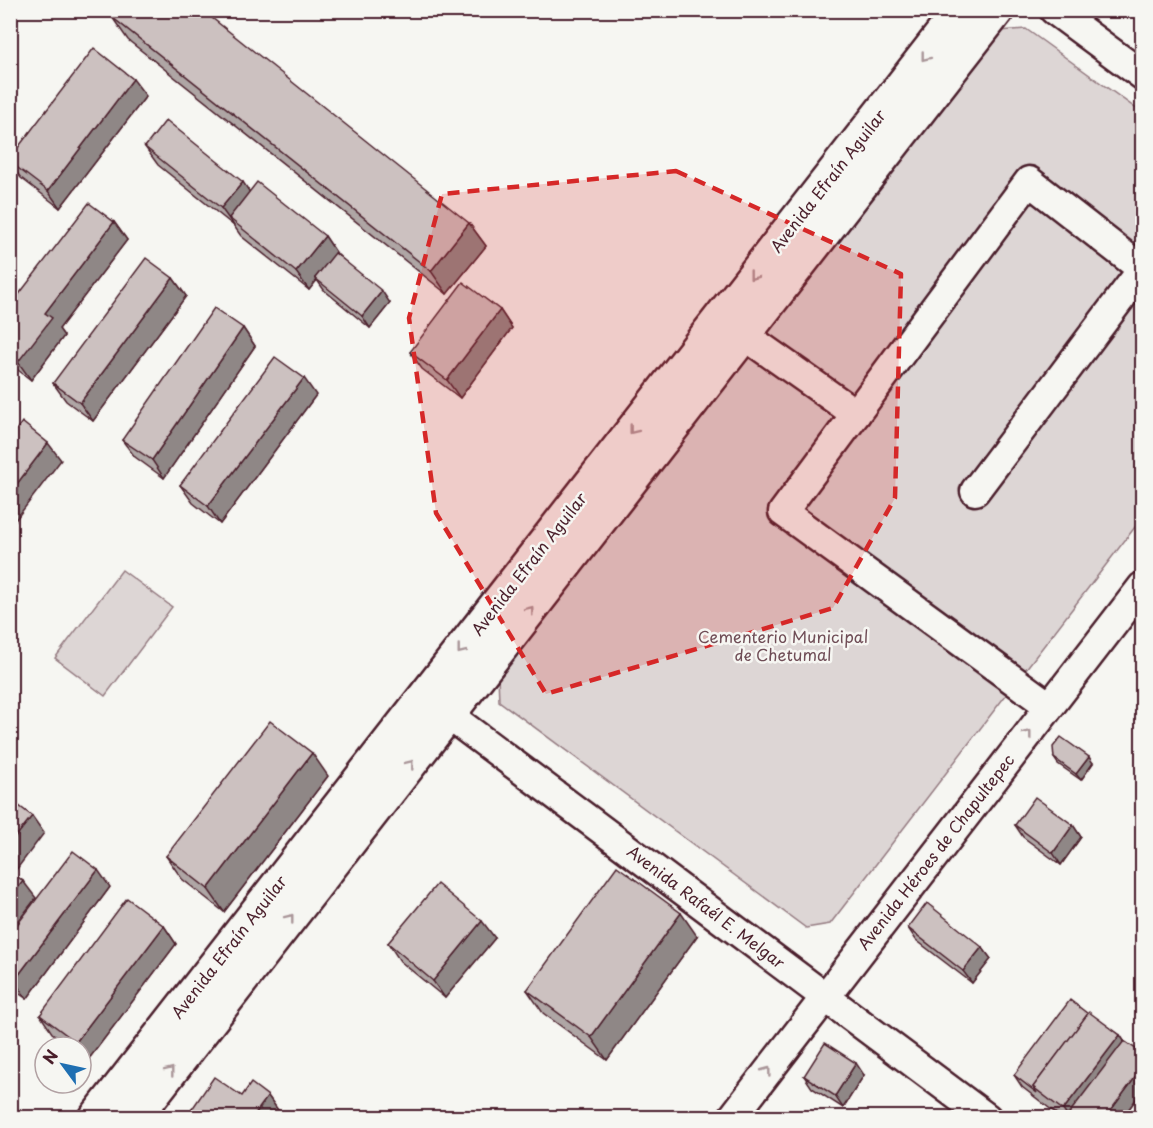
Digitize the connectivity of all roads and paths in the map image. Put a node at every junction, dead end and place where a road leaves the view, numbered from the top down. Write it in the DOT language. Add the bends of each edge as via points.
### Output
graph roads {
  1 [pos="961,10"];
  2 [pos="997,10"];
  3 [pos="1054,10"];
  4 [pos="1143,75"];
  5 [pos="1143,270"];
  6 [pos="732,327"];
  7 [pos="856,414"];
  8 [pos="975,491"];
  9 [pos="1143,587"];
  10 [pos="1133,618"];
  11 [pos="436,706"];
  12 [pos="1049,706"];
  13 [pos="824,996"];
  14 [pos="96,1118"];
  15 [pos="134,1118"];
  16 [pos="732,1118"];
  17 [pos="987,1118"];
  1 -- 6 [label="main road, Avenida Efraín Aguilar, one-way"];
  2 -- 6 [label="main road, Avenida Efraín Aguilar"];
  3 -- 4 [label="street"];
  5 -- 7 [label="street" via="1029,181"];
  5 -- 8 [label="street"];
  6 -- 7 [label="street"];
  6 -- 11 [label="main road, Avenida Efraín Aguilar"];
  7 -- 12 [label="street" via="783,512"];
  9 -- 10 [label="street, Avenida Héroes de Chapultepec"];
  10 -- 12 [label="street, Avenida Héroes de Chapultepec"];
  11 -- 13 [label="street, Avenida Rafaél E. Melgar"];
  11 -- 14 [label="main road, Avenida Efraín Aguilar"];
  15 -- 11 [label="main road, Avenida Efraín Aguilar, one-way"];
  13 -- 12 [label="street, Avenida Héroes de Chapultepec, one-way"];
  16 -- 13 [label="street, Avenida Héroes de Chapultepec, one-way"];
  13 -- 17 [label="street, Avenida Rafaél E. Melgar"];
}
